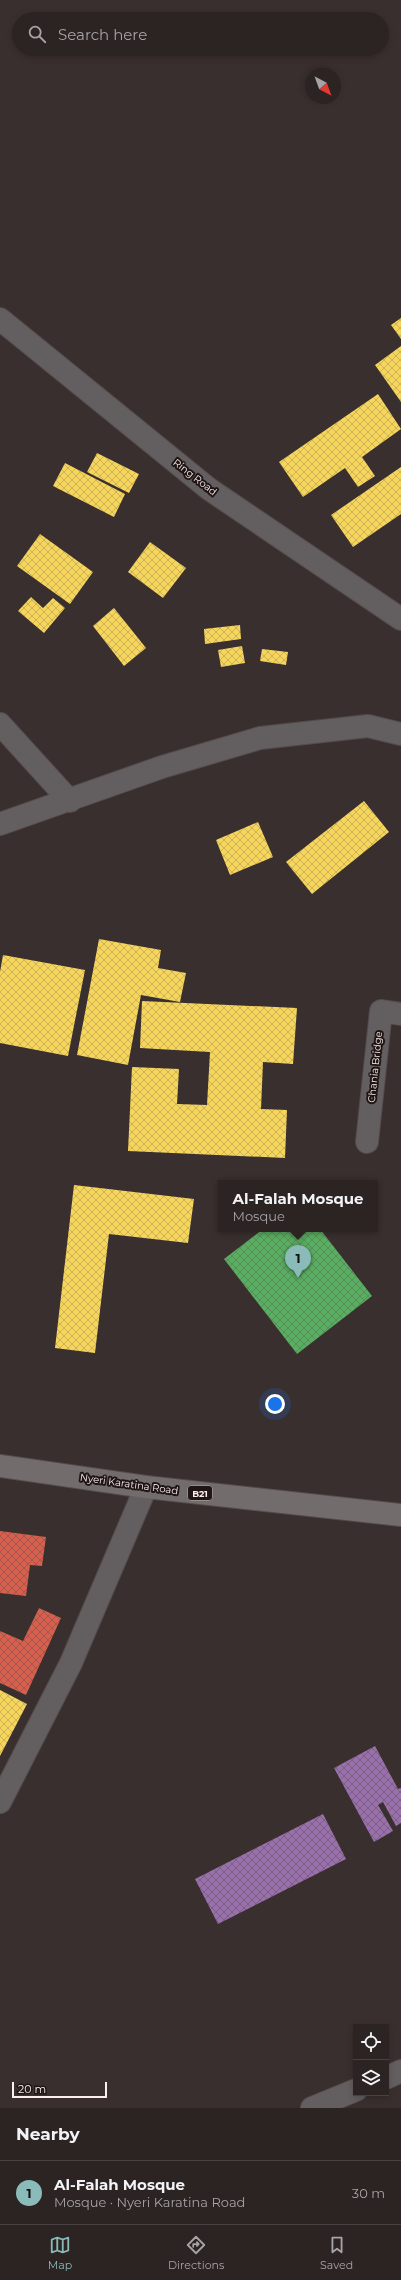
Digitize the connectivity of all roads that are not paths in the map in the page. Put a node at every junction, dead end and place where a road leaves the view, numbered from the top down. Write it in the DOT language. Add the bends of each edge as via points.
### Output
graph roads {
  1 [pos="0,319"];
  2 [pos="401,618"];
  3 [pos="0,724"];
  4 [pos="401,734"];
  5 [pos="70,802"];
  6 [pos="0,824"];
  7 [pos="401,1014"];
  8 [pos="367,1142"];
  9 [pos="0,1466"];
  10 [pos="146,1487"];
  11 [pos="401,1515"];
  12 [pos="0,1802"];
  13 [pos="401,2071"];
  14 [pos="389,2077"];
  15 [pos="353,2091"];
  16 [pos="312,2108"];
  1 -- 2 [label="street, Ring Road" via="209,489"];
  3 -- 5 [label="street"];
  4 -- 5 [label="street" via="368,726 260,738 162,767"];
  5 -- 6 [label="street"];
  7 -- 8 [label="street, Chania Bridge" via="382,1011"];
  9 -- 10 [label="highway, Nyeri Karatina Road / B21"];
  10 -- 11 [label="highway, Nyeri Karatina Road / B21"];
  10 -- 12 [label="street" via="72,1664"];
  13 -- 14 [label="street"];
  15 -- 16 [label="street"];
}
